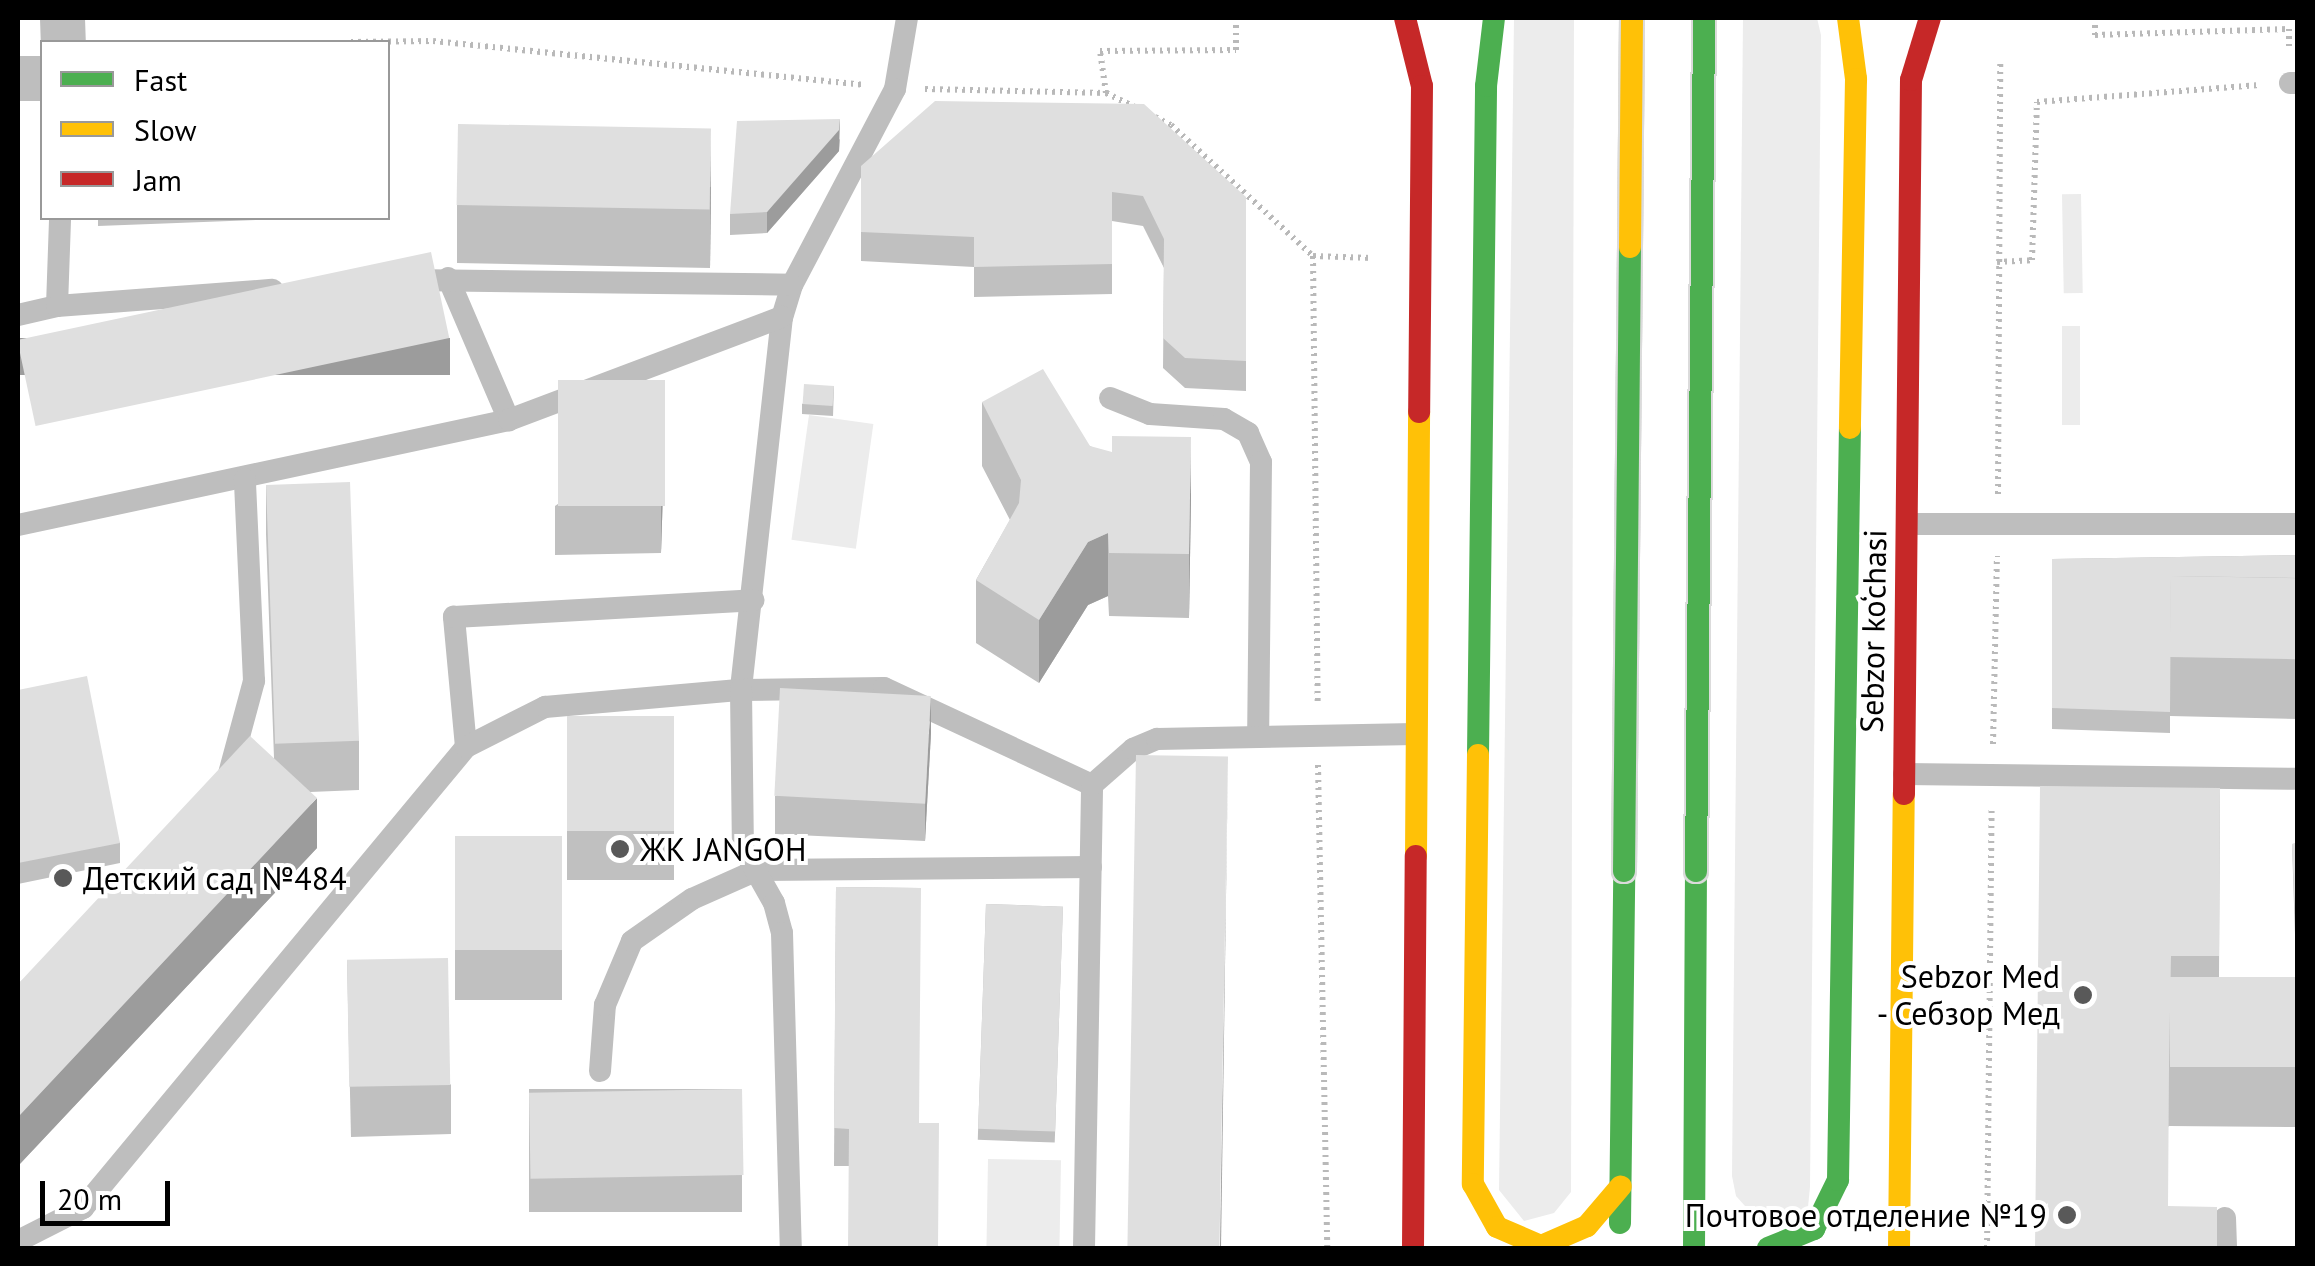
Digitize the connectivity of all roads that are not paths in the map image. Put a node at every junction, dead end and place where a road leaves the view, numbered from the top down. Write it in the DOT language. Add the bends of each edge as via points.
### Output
graph roads {
  1 [pos="907,18"];
  2 [pos="1406,18"];
  3 [pos="1494,18"];
  4 [pos="1632,18"];
  5 [pos="1704,18"];
  6 [pos="1848,18"];
  7 [pos="1930,18"];
  8 [pos="60,220"];
  9 [pos="448,278"];
  10 [pos="390,282"];
  11 [pos="792,285"];
  12 [pos="292,289"];
  13 [pos="57,306"];
  14 [pos="18,315"];
  15 [pos="782,317"];
  16 [pos="1110,398"];
  17 [pos="509,420"];
  18 [pos="246,478"];
  19 [pos="1907,524"];
  20 [pos="2298,524"];
  21 [pos="18,526"];
  22 [pos="754,600"];
  23 [pos="741,690"];
  24 [pos="1415,734"];
  25 [pos="1258,737"];
  26 [pos="466,746"];
  27 [pos="1904,774"];
  28 [pos="2298,780"];
  29 [pos="1092,786"];
  30 [pos="213,797"];
  31 [pos="1091,867"];
  32 [pos="757,870"];
  33 [pos="600,1070"];
  34 [pos="1694,1178"];
  35 [pos="1622,1186"];
  36 [pos="2226,1218"];
  37 [pos="1724,1228"];
  38 [pos="18,1241"];
  39 [pos="1758,1247"];
  40 [pos="790,1248"];
  41 [pos="1084,1248"];
  42 [pos="1412,1248"];
  43 [pos="1620,1248"];
  44 [pos="1694,1248"];
  45 [pos="1899,1248"];
  46 [pos="2226,1248"];
  1 -- 11 [label="lane" via="895,89"];
  2 -- 24 [label="main road" via="1422,86"];
  3 -- 35 [label="main road" via="1486,86 1473,1184 1497,1227 1541,1246 1577,1233"];
  4 -- 35 [label="main road, bridge"];
  5 -- 34 [label="main road, bridge"];
  6 -- 39 [label="main road" via="1856,78 1838,1180 1814,1230"];
  7 -- 19 [label="main road, Sebzor ko‘chasi" via="1912,80"];
  8 -- 13 [label="lane"];
  9 -- 10 [label="lane"];
  9 -- 11 [label="lane"];
  9 -- 17 [label="lane"];
  11 -- 15 [label="lane"];
  12 -- 13 [label="lane"];
  13 -- 14 [label="lane"];
  15 -- 17 [label="lane"];
  15 -- 22 [label="lane"];
  16 -- 25 [label="lane" via="1150,414 1224,419 1248,434 1261,462"];
  17 -- 18 [label="lane"];
  18 -- 21 [label="lane"];
  18 -- 30 [label="lane" via="254,681 226,783"];
  19 -- 20 [label="lane"];
  19 -- 27 [label="main road, Sebzor ko‘chasi"];
  22 -- 23 [label="lane"];
  22 -- 26 [label="lane" via="454,618"];
  23 -- 26 [label="lane" via="545,707"];
  23 -- 29 [label="lane" via="884,688"];
  23 -- 32 [label="lane" via="743,848"];
  24 -- 25 [label="lane"];
  24 -- 42 [label="main road"];
  25 -- 29 [label="lane" via="1157,739 1133,749"];
  26 -- 38 [label="lane" via="83,1208"];
  27 -- 28 [label="lane"];
  27 -- 45 [label="main road, Sebzor ko‘chasi"];
  29 -- 31 [label="lane"];
  31 -- 32 [label="lane"];
  31 -- 41 [label="lane"];
  32 -- 33 [label="lane" via="692,900 632,941 605,1006"];
  32 -- 40 [label="lane" via="782,934"];
  34 -- 37 [label="main road"];
  34 -- 44 [label="main road"];
  35 -- 43 [label="main road"];
  36 -- 46 [label="lane"];
}
